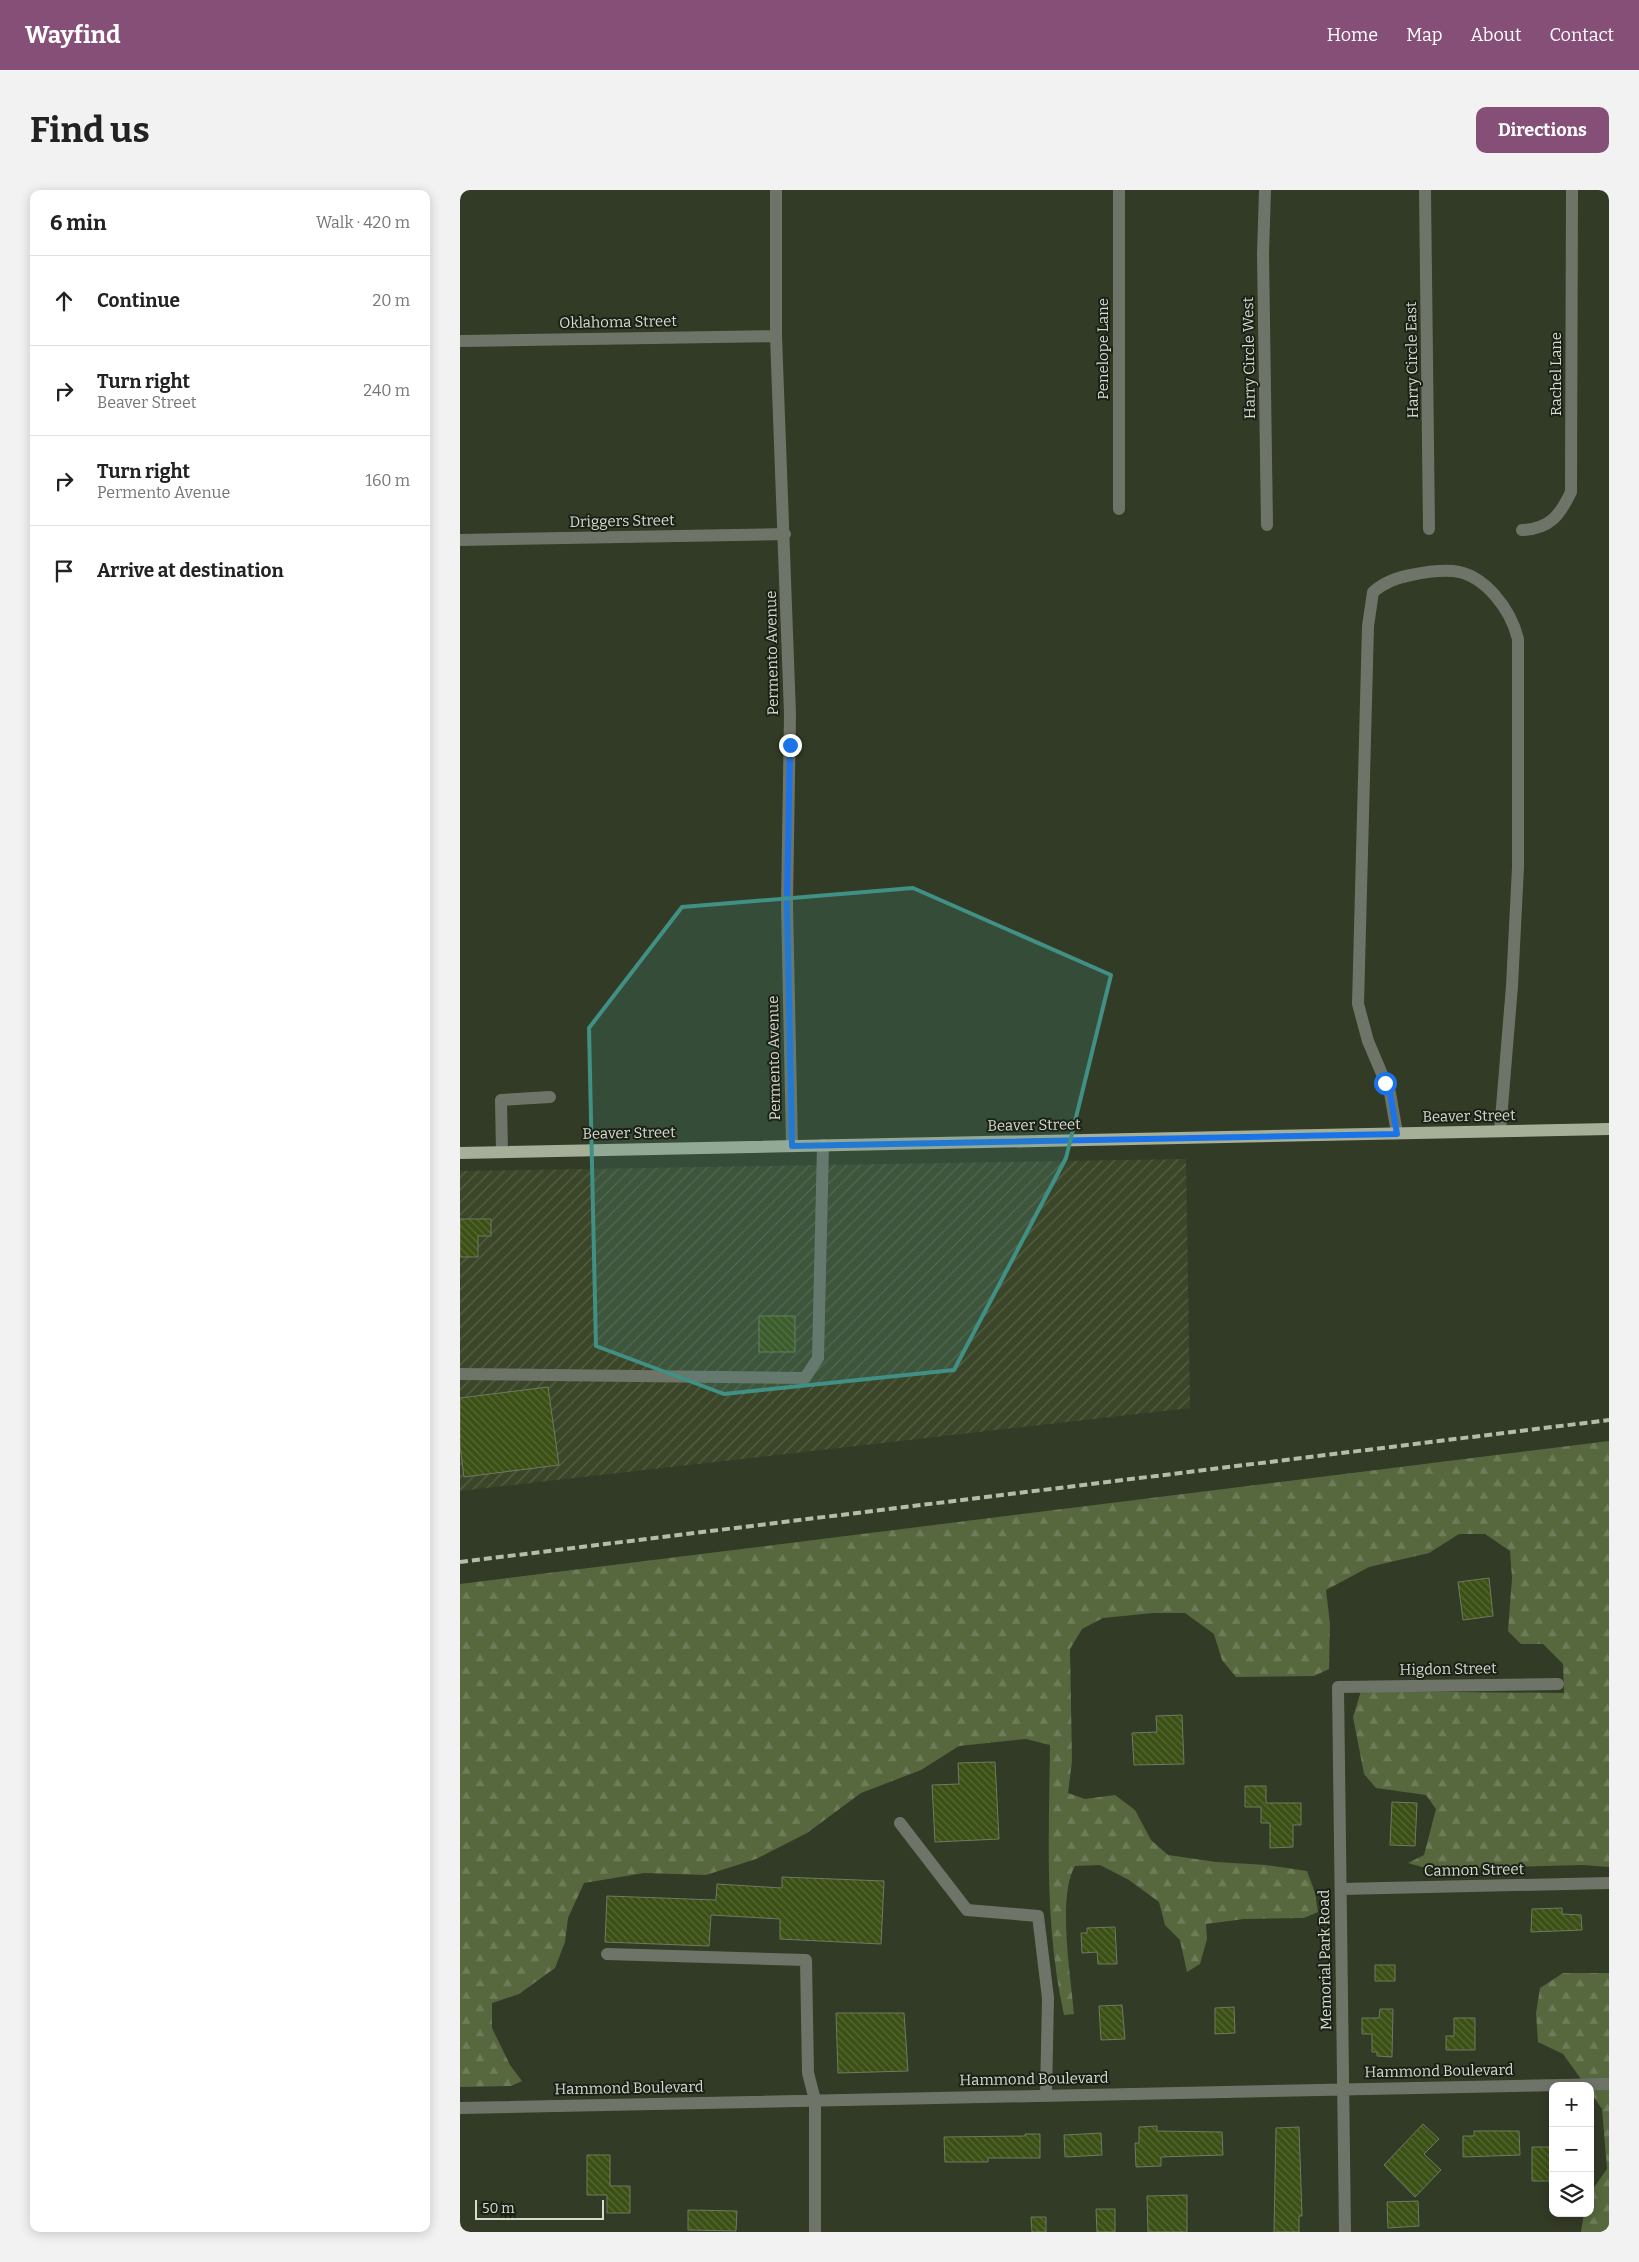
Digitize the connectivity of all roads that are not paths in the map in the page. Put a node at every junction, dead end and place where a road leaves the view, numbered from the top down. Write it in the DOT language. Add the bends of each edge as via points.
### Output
graph roads {
  1 [pos="776,190"];
  2 [pos="1119,190"];
  3 [pos="1264,190"];
  4 [pos="1425,190"];
  5 [pos="1572,190"];
  6 [pos="776,336"];
  7 [pos="460,341"];
  8 [pos="1119,509"];
  9 [pos="1267,525"];
  10 [pos="1429,529"];
  11 [pos="1522,530"];
  12 [pos="785,534"];
  13 [pos="460,540"];
  14 [pos="550,1097"];
  15 [pos="1609,1129"];
  16 [pos="1500,1131"];
  17 [pos="1397,1134"];
  18 [pos="823,1145"];
  19 [pos="792,1146"];
  20 [pos="502,1152"];
  21 [pos="460,1153"];
  22 [pos="460,1374"];
  23 [pos="1558,1684"];
  24 [pos="1338,1687"];
  25 [pos="900,1823"];
  26 [pos="1609,1883"];
  27 [pos="1340,1889"];
  28 [pos="607,1954"];
  29 [pos="1609,2084"];
  30 [pos="1343,2090"];
  31 [pos="1046,2095"];
  32 [pos="814,2100"];
  33 [pos="460,2108"];
  34 [pos="815,2232"];
  35 [pos="1344,2232"];
  1 -- 6 [label="street, Permento Avenue"];
  2 -- 8 [label="street, Penelope Lane"];
  3 -- 9 [label="street, Harry Circle West"];
  4 -- 10 [label="street, Harry Circle East"];
  5 -- 11 [label="street, Rachel Lane" via="1571,492 1564,507 1550,522 1538,529"];
  6 -- 7 [label="street, Oklahoma Street"];
  6 -- 12 [label="street, Permento Avenue"];
  12 -- 13 [label="street, Driggers Street"];
  12 -- 19 [label="street, Permento Avenue" via="790,714 787,904"];
  14 -- 20 [label="street" via="501,1100"];
  15 -- 16 [label="main road, Beaver Street"];
  16 -- 17 [label="main road, Beaver Street"];
  16 -- 17 [label="street" via="1518,868 1518,639 1515,624 1508,613 1481,584 1454,571 1427,571 1386,582 1373,592 1368,626 1358,1004 1368,1041 1390,1093"];
  17 -- 18 [label="main road, Beaver Street"];
  18 -- 19 [label="main road, Beaver Street"];
  18 -- 22 [label="street" via="818,1358 805,1378"];
  19 -- 20 [label="main road, Beaver Street"];
  20 -- 21 [label="main road, Beaver Street"];
  23 -- 24 [label="street, Higdon Street"];
  24 -- 27 [label="street, Memorial Park Road"];
  25 -- 31 [label="street" via="967,1910 1038,1916 1048,1998"];
  26 -- 27 [label="street, Cannon Street"];
  27 -- 30 [label="street, Memorial Park Road"];
  28 -- 32 [label="street" via="806,1960 808,2073"];
  29 -- 30 [label="street, Hammond Boulevard"];
  30 -- 31 [label="street, Hammond Boulevard"];
  30 -- 35 [label="street, Memorial Park Road"];
  31 -- 32 [label="street, Hammond Boulevard"];
  32 -- 33 [label="street, Hammond Boulevard"];
  32 -- 34 [label="street"];
}
